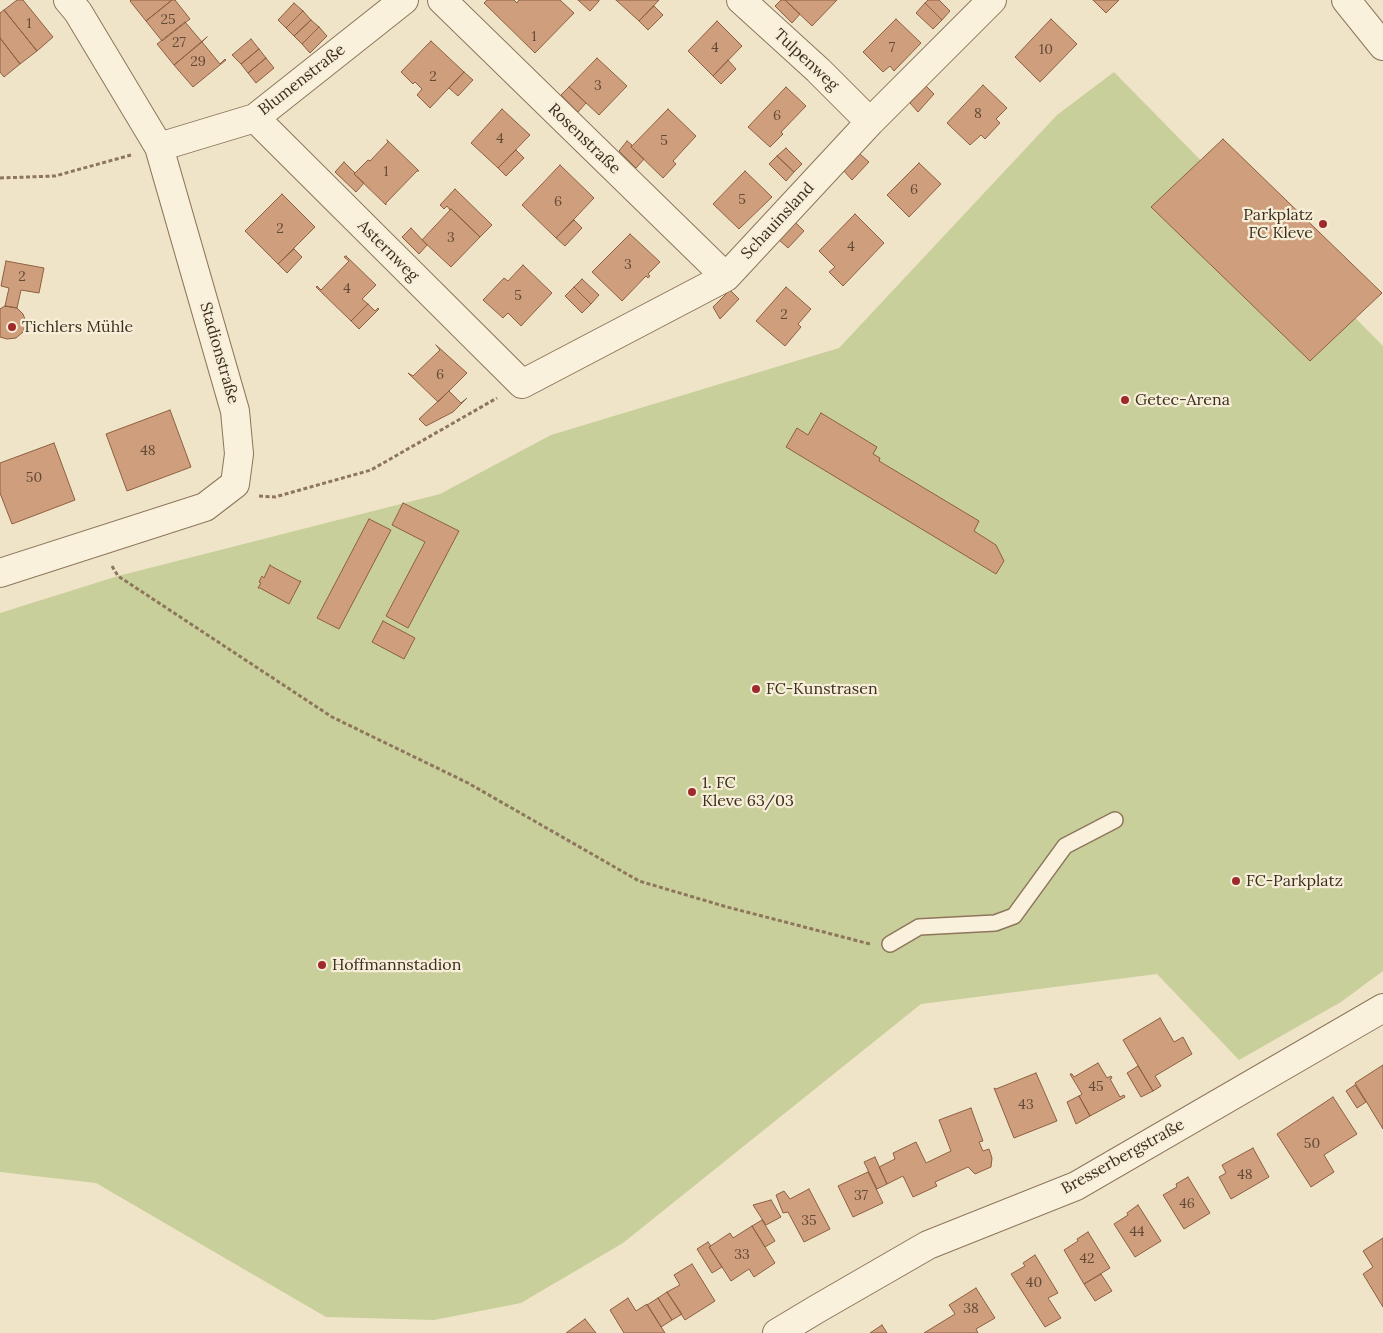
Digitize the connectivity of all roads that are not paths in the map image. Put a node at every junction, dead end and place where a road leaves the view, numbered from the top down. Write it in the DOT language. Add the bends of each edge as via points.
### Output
graph roads {
  1 [pos="68,0"];
  2 [pos="404,0"];
  3 [pos="442,0"];
  4 [pos="741,0"];
  5 [pos="992,0"];
  6 [pos="1346,0"];
  7 [pos="1383,46"];
  8 [pos="255,118"];
  9 [pos="870,122"];
  10 [pos="159,147"];
  11 [pos="726,277"];
  12 [pos="522,384"];
  13 [pos="0,573"];
  14 [pos="1115,820"];
  15 [pos="890,944"];
  16 [pos="1383,1008"];
  17 [pos="777,1333"];
  1 -- 10 [label="street, Stadionstraße"];
  2 -- 8 [label="street, Blumenstraße"];
  3 -- 11 [label="street, Rosenstraße"];
  4 -- 9 [label="street, Tulpenweg"];
  5 -- 9 [label="street, Schauinsland"];
  6 -- 7 [label="street"];
  8 -- 10 [label="street, Blumenstraße"];
  8 -- 12 [label="street, Asternweg"];
  9 -- 11 [label="street, Schauinsland"];
  10 -- 13 [label="street, Stadionstraße" via="235,410 240,454 235,484 205,506"];
  11 -- 12 [label="street, Schauinsland"];
  14 -- 15 [label="lane" via="1065,846 1014,916 996,923 919,927"];
  16 -- 17 [label="street, Bresserbergstraße" via="1076,1186 928,1244"];
}
